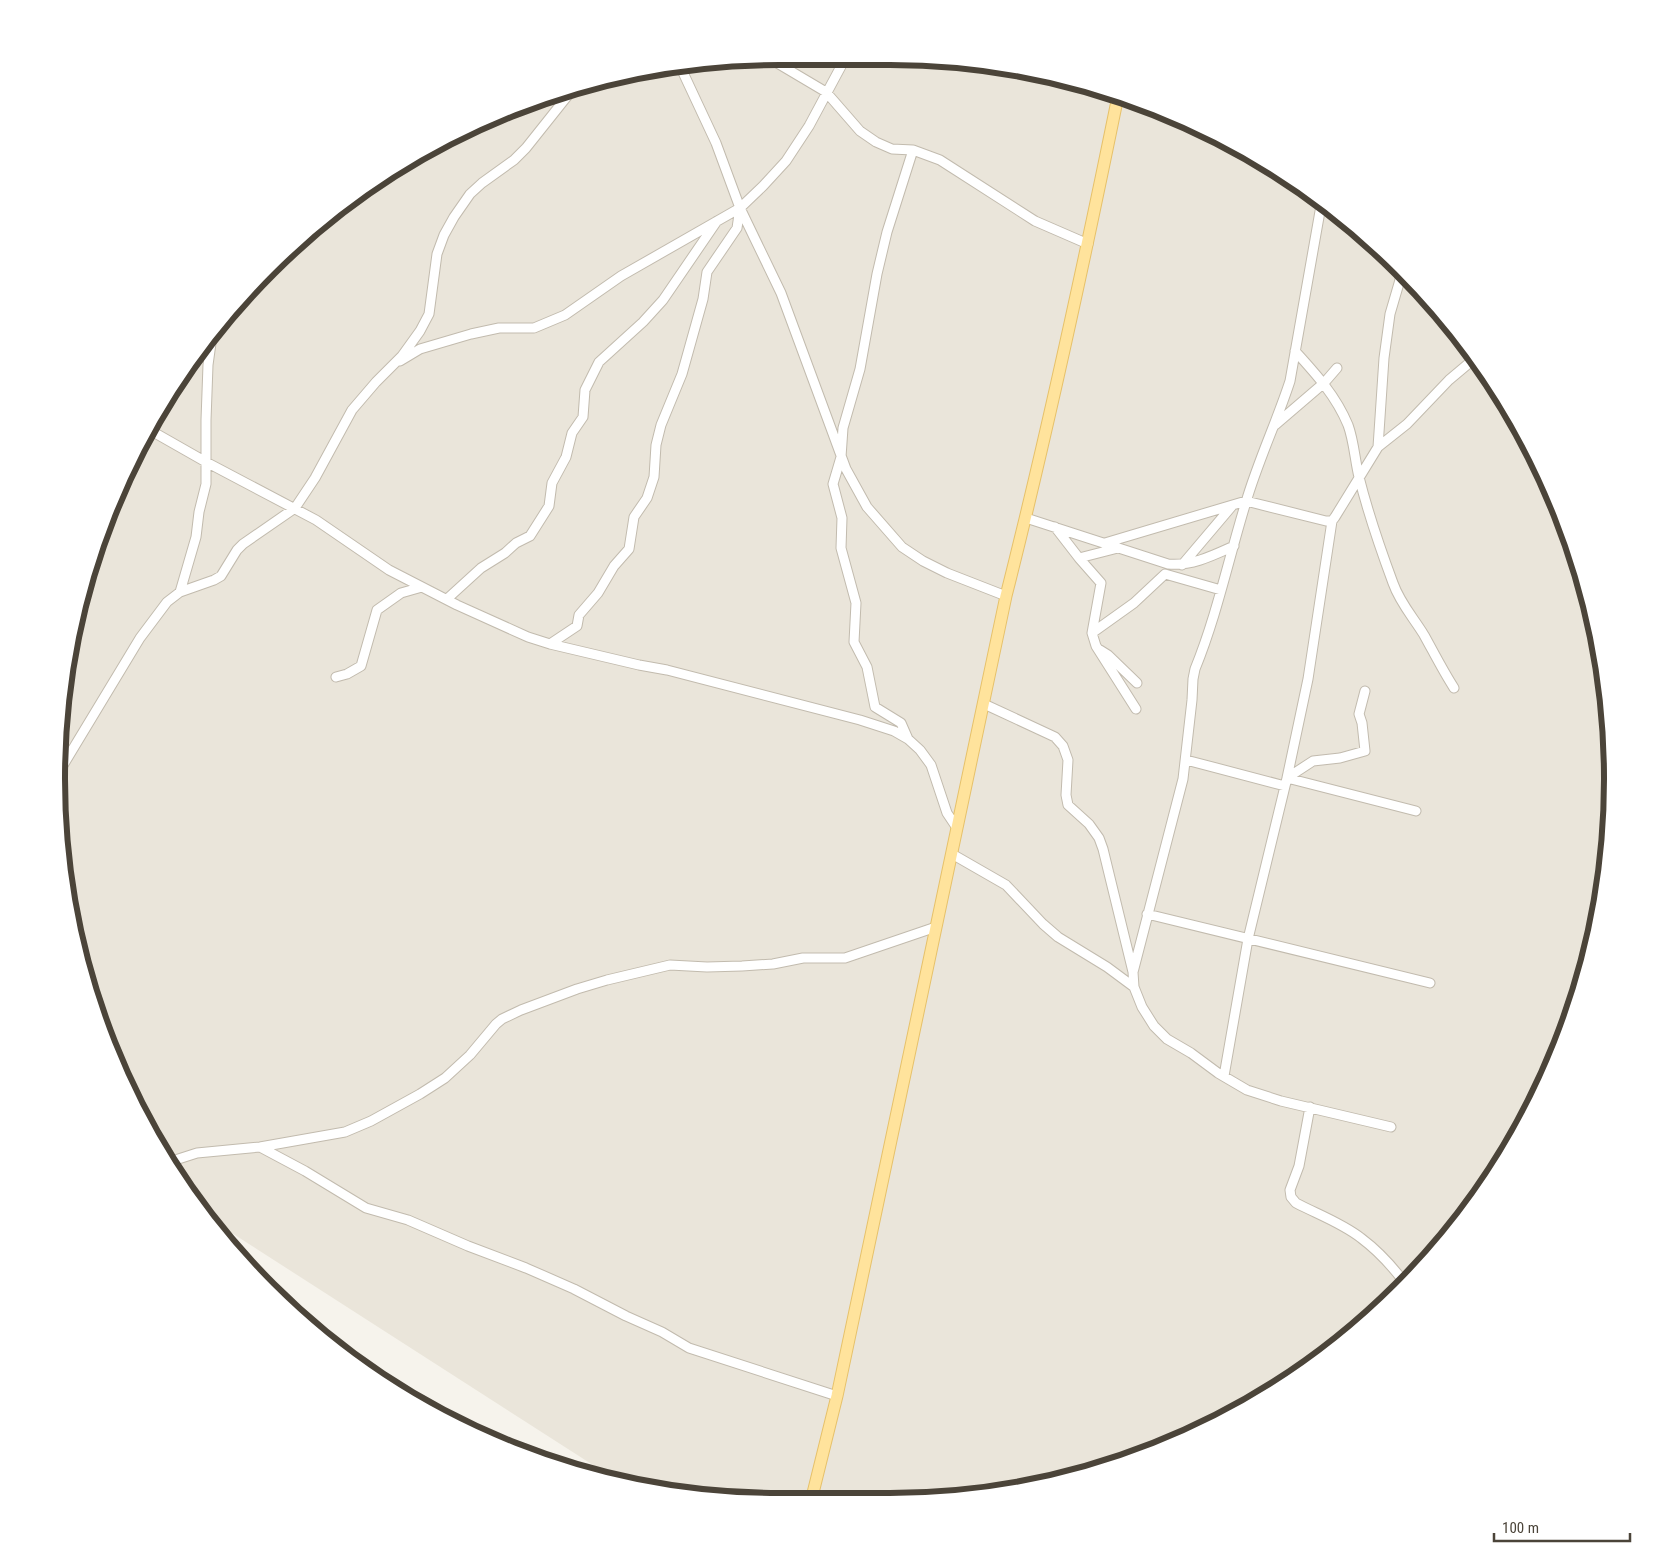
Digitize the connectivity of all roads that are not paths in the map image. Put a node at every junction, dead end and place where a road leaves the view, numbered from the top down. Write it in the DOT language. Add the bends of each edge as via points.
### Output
graph roads {
  1 [pos="780,65"];
  2 [pos="841,65"];
  3 [pos="683,72"];
  4 [pos="826,92"];
  5 [pos="566,98"];
  6 [pos="1117,102"];
  7 [pos="913,150"];
  8 [pos="740,208"];
  9 [pos="1320,210"];
  10 [pos="719,219"];
  11 [pos="1088,244"];
  12 [pos="1400,279"];
  13 [pos="210,348"];
  14 [pos="1296,351"];
  15 [pos="1470,363"];
  16 [pos="389,368"];
  17 [pos="1337,368"];
  18 [pos="1324,383"];
  19 [pos="1274,426"];
  20 [pos="155,433"];
  21 [pos="1378,447"];
  22 [pos="841,457"];
  23 [pos="206,462"];
  24 [pos="1360,477"];
  25 [pos="1246,501"];
  26 [pos="1232,505"];
  27 [pos="295,508"];
  28 [pos="1026,518"];
  29 [pos="1332,521"];
  30 [pos="1055,527"];
  31 [pos="1105,543"];
  32 [pos="1234,546"];
  33 [pos="1118,548"];
  34 [pos="1079,558"];
  35 [pos="1182,565"];
  36 [pos="422,587"];
  37 [pos="1220,590"];
  38 [pos="180,592"];
  39 [pos="1006,596"];
  40 [pos="447,599"];
  41 [pos="1092,633"];
  42 [pos="550,644"];
  43 [pos="1097,649"];
  44 [pos="336,678"];
  45 [pos="1136,683"];
  46 [pos="1454,688"];
  47 [pos="1365,692"];
  48 [pos="984,704"];
  49 [pos="1136,709"];
  50 [pos="908,739"];
  51 [pos="1186,760"];
  52 [pos="66,761"];
  53 [pos="1286,782"];
  54 [pos="1416,811"];
  55 [pos="956,828"];
  56 [pos="952,854"];
  57 [pos="1147,914"];
  58 [pos="936,926"];
  59 [pos="1248,939"];
  60 [pos="1133,972"];
  61 [pos="1430,983"];
  62 [pos="1134,987"];
  63 [pos="1224,1076"];
  64 [pos="1310,1107"];
  65 [pos="1391,1127"];
  66 [pos="260,1147"];
  67 [pos="175,1160"];
  68 [pos="1401,1278"];
  69 [pos="837,1396"];
  70 [pos="813,1493"];
  1 -- 4 [label="street"];
  2 -- 4 [label="street"];
  3 -- 8 [label="street" via="716,143"];
  4 -- 7 [label="street" via="860,131 876,142 892,149"];
  4 -- 8 [label="street" via="786,161"];
  5 -- 16 [label="street" via="526,148 470,194 454,217 437,254 429,314 411,344"];
  6 -- 11 [label="main road"];
  7 -- 11 [label="street" via="940,160 1035,221"];
  7 -- 22 [label="street" via="885,240 860,369 844,428"];
  8 -- 10 [label="street"];
  8 -- 22 [label="street" via="781,292"];
  8 -- 42 [label="street" via="736,228 707,272 703,299 682,374 661,425 654,476 647,498 634,517 629,549 579,616 576,626"];
  9 -- 14 [label="street"];
  10 -- 16 [label="street" via="621,276 565,315 534,328 499,328 420,349"];
  10 -- 40 [label="street" via="663,300 599,362 585,390 583,418 572,433 566,458 552,483 549,506 530,536 481,568"];
  11 -- 28 [label="main road"];
  12 -- 21 [label="street" via="1384,358"];
  13 -- 23 [label="street"];
  14 -- 18 [label="street"];
  14 -- 19 [label="street"];
  15 -- 21 [label="street" via="1407,424"];
  16 -- 27 [label="street" via="352,410"];
  17 -- 18 [label="street"];
  18 -- 19 [label="street"];
  18 -- 24 [label="street" via="1349,428"];
  19 -- 25 [label="street"];
  20 -- 23 [label="street"];
  21 -- 24 [label="street"];
  22 -- 39 [label="street" via="867,507 902,547 947,573"];
  22 -- 50 [label="street" via="833,484 842,518 841,548 856,603 854,642 868,667 875,707 901,723"];
  23 -- 27 [label="street"];
  23 -- 38 [label="street" via="206,484 196,537"];
  24 -- 29 [label="street"];
  24 -- 46 [label="street" via="1394,585"];
  25 -- 26 [label="street"];
  25 -- 29 [label="street"];
  25 -- 32 [label="street"];
  26 -- 31 [label="street"];
  26 -- 35 [label="street"];
  27 -- 36 [label="street" via="389,570"];
  27 -- 38 [label="street" via="243,544 221,576"];
  28 -- 30 [label="street"];
  28 -- 39 [label="main road"];
  29 -- 53 [label="street" via="1308,679"];
  30 -- 31 [label="street"];
  30 -- 34 [label="street"];
  31 -- 33 [label="street"];
  32 -- 35 [label="street"];
  32 -- 37 [label="street"];
  33 -- 34 [label="street"];
  33 -- 35 [label="street" via="1168,564"];
  34 -- 41 [label="street" via="1102,583"];
  36 -- 40 [label="street"];
  36 -- 44 [label="street" via="400,593 377,610 361,666"];
  37 -- 41 [label="street" via="1165,574 1134,603"];
  37 -- 51 [label="street" via="1193,680"];
  38 -- 52 [label="street" via="167,602 140,638"];
  39 -- 48 [label="main road"];
  40 -- 42 [label="street"];
  41 -- 43 [label="street"];
  42 -- 50 [label="street" via="667,670 860,720"];
  43 -- 45 [label="street" via="1108,654"];
  43 -- 49 [label="street"];
  47 -- 53 [label="street" via="1359,714 1365,751 1313,761"];
  48 -- 55 [label="main road"];
  48 -- 60 [label="street" via="1055,737 1063,746 1068,760 1068,805 1089,824 1104,849"];
  50 -- 55 [label="street" via="931,765 947,813"];
  51 -- 53 [label="street"];
  51 -- 57 [label="street" via="1176,812"];
  53 -- 54 [label="street"];
  53 -- 59 [label="street"];
  55 -- 56 [label="main road"];
  56 -- 58 [label="main road"];
  56 -- 62 [label="street" via="1006,885 1058,936"];
  57 -- 59 [label="street"];
  57 -- 60 [label="street"];
  58 -- 66 [label="street" via="845,958 803,958 742,966 666,966 577,989 502,1019 445,1078 371,1121 344,1132"];
  58 -- 69 [label="main road"];
  59 -- 61 [label="street"];
  59 -- 63 [label="street"];
  60 -- 62 [label="street"];
  62 -- 63 [label="street" via="1154,1026"];
  63 -- 64 [label="street" via="1247,1090"];
  64 -- 65 [label="street"];
  64 -- 68 [label="street" via="1290,1197 1362,1238"];
  66 -- 67 [label="street" via="196,1153"];
  66 -- 69 [label="street" via="366,1208 408,1220 526,1268 690,1348"];
  69 -- 70 [label="main road"];
}
